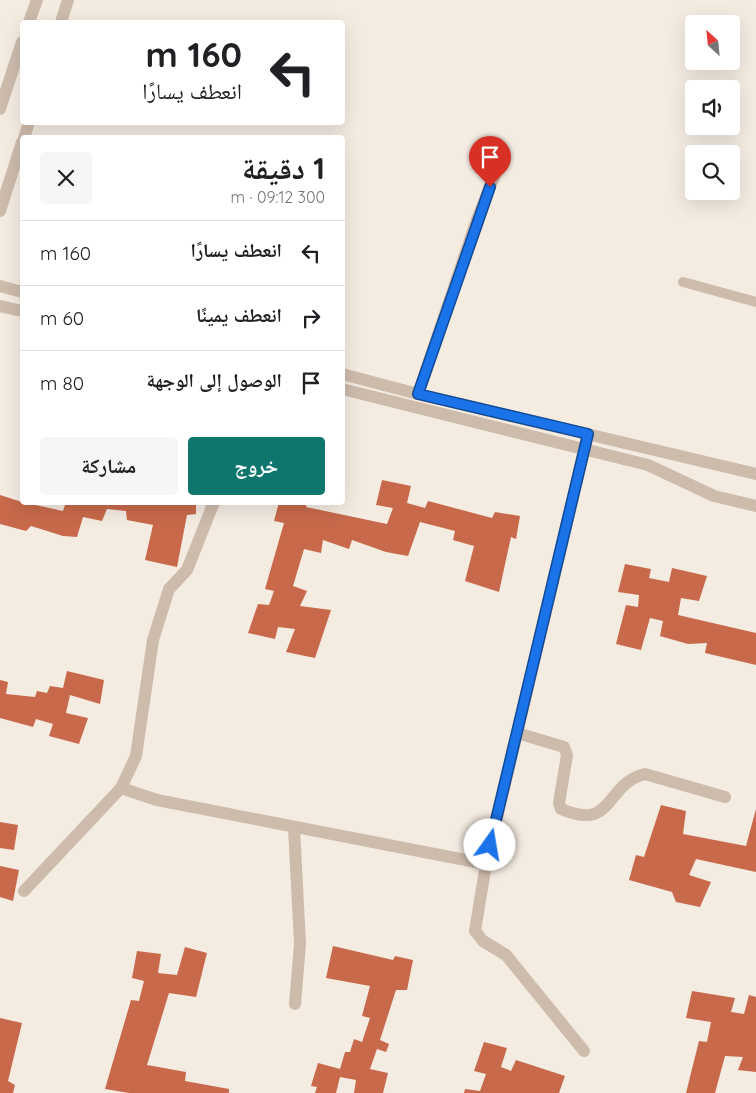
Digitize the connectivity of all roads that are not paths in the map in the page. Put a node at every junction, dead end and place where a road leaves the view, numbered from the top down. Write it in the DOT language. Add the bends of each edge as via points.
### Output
graph roads {
  1 [pos="37,0"];
  2 [pos="68,0"];
  3 [pos="30,20"];
  4 [pos="61,20"];
  5 [pos="20,48"];
  6 [pos="0,108"];
  7 [pos="20,148"];
  8 [pos="497,169"];
  9 [pos="0,211"];
  10 [pos="683,282"];
  11 [pos="0,286"];
  12 [pos="20,291"];
  13 [pos="756,302"];
  14 [pos="0,306"];
  15 [pos="20,311"];
  16 [pos="345,375"];
  17 [pos="345,390"];
  18 [pos="418,394"];
  19 [pos="588,434"];
  20 [pos="584,448"];
  21 [pos="756,474"];
  22 [pos="213,505"];
  23 [pos="756,506"];
  24 [pos="517,732"];
  25 [pos="121,788"];
  26 [pos="725,797"];
  27 [pos="294,828"];
  28 [pos="486,864"];
  29 [pos="24,891"];
  30 [pos="295,1004"];
  31 [pos="584,1051"];
  1 -- 3 [label="street"];
  2 -- 4 [label="street"];
  5 -- 6 [label="street"];
  7 -- 9 [label="street"];
  8 -- 18 [label="street"];
  10 -- 13 [label="lane"];
  11 -- 12 [label="street"];
  14 -- 15 [label="street"];
  16 -- 18 [label="street"];
  17 -- 20 [label="street"];
  18 -- 19 [label="street"];
  19 -- 20 [label="street"];
  19 -- 21 [label="street"];
  20 -- 23 [label="street" via="648,465 714,496"];
  20 -- 24 [label="street"];
  22 -- 25 [label="street" via="187,570 169,589 153,640 136,756"];
  24 -- 26 [label="street" via="564,747 567,755 559,803 561,809 578,816 594,815 603,810 625,783 645,774"];
  24 -- 28 [label="street"];
  25 -- 27 [label="street" via="157,800"];
  25 -- 29 [label="street"];
  27 -- 28 [label="street"];
  27 -- 30 [label="street" via="300,944"];
  28 -- 31 [label="street" via="475,931 483,941 506,955"];
}
